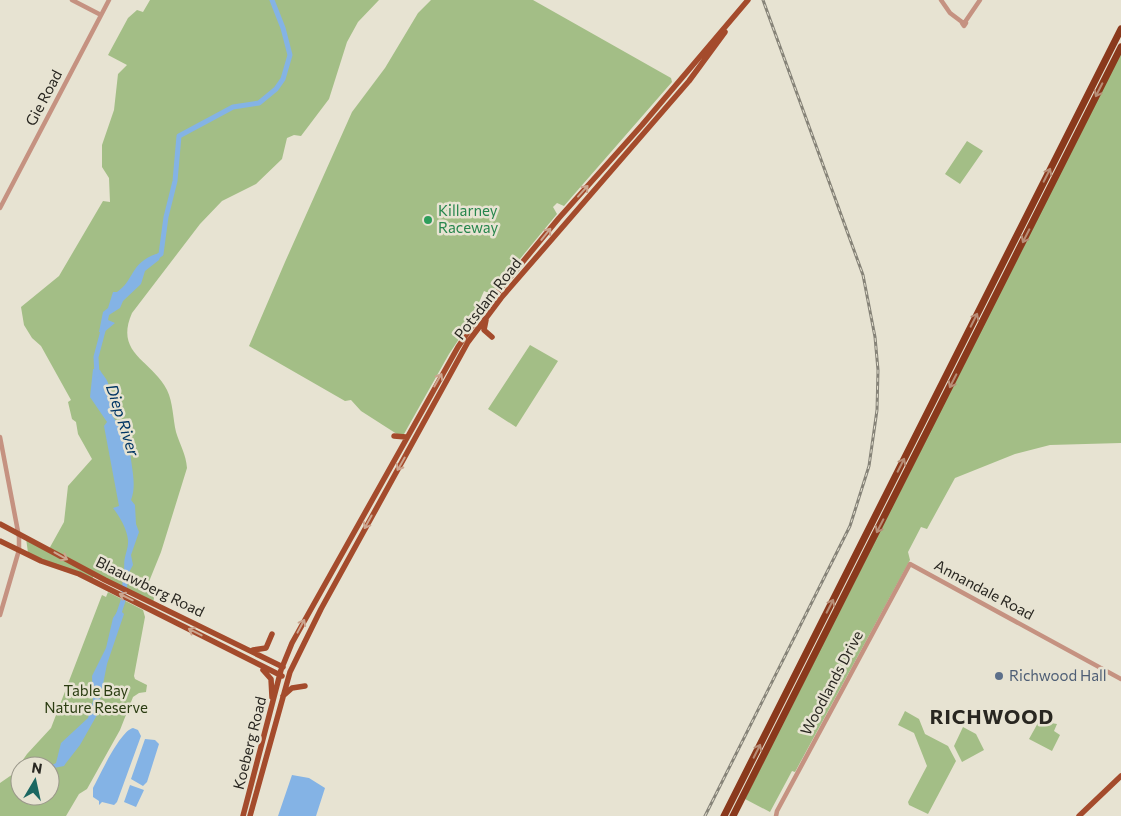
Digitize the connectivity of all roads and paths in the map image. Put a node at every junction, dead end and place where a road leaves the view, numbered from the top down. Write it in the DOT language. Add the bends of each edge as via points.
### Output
graph roads {
  1 [pos="72,0"];
  2 [pos="109,0"];
  3 [pos="750,0"];
  4 [pos="941,0"];
  5 [pos="980,0"];
  6 [pos="101,15"];
  7 [pos="1121,29"];
  8 [pos="1121,47"];
  9 [pos="0,208"];
  10 [pos="492,309"];
  11 [pos="492,337"];
  12 [pos="0,436"];
  13 [pos="394,436"];
  14 [pos="406,437"];
  15 [pos="0,524"];
  16 [pos="19,532"];
  17 [pos="0,541"];
  18 [pos="19,550"];
  19 [pos="910,564"];
  20 [pos="311,607"];
  21 [pos="320,610"];
  22 [pos="0,615"];
  23 [pos="272,634"];
  24 [pos="250,650"];
  25 [pos="253,662"];
  26 [pos="282,667"];
  27 [pos="290,672"];
  28 [pos="279,675"];
  29 [pos="1121,678"];
  30 [pos="287,679"];
  31 [pos="305,686"];
  32 [pos="282,697"];
  33 [pos="273,704"];
  34 [pos="1121,776"];
  35 [pos="243,816"];
  36 [pos="250,816"];
  37 [pos="724,816"];
  38 [pos="733,816"];
  39 [pos="776,816"];
  40 [pos="1079,816"];
  1 -- 6 [label="street"];
  2 -- 6 [label="street, Gie Road"];
  3 -- 10 [label="main road, Potsdam Road" via="689,81"];
  14 -- 3 [label="main road, Potsdam Road, one-way" via="482,311 558,218"];
  4 -- 5 [label="street" via="950,13 964,22"];
  6 -- 9 [label="street, Gie Road"];
  37 -- 7 [label="highway, one-way"];
  8 -- 38 [label="highway, one-way"];
  10 -- 11 [label="main road" via="484,327"];
  10 -- 21 [label="main road, Potsdam Road, one-way" via="461,354"];
  12 -- 16 [label="street"];
  13 -- 14 [label="main road"];
  14 -- 20 [label="main road, Potsdam Road"];
  15 -- 16 [label="main road, Blaauwberg Road"];
  16 -- 18 [label="street"];
  16 -- 24 [label="main road, Blaauwberg Road, one-way" via="105,580"];
  17 -- 18 [label="main road, Blaauwberg Road"];
  18 -- 22 [label="street"];
  25 -- 18 [label="main road, Blaauwberg Road, one-way" via="71,570"];
  19 -- 29 [label="street, Annandale Road"];
  19 -- 39 [label="street, Woodlands Drive"];
  20 -- 21 [label="main road"];
  26 -- 20 [label="main road, Potsdam Road, one-way"];
  21 -- 27 [label="main road, Potsdam Road"];
  23 -- 24 [label="main road" via="265,649"];
  24 -- 26 [label="main road, Blaauwberg Road"];
  25 -- 28 [label="main road, Blaauwberg Road"];
  25 -- 33 [label="main road" via="270,677"];
  26 -- 27 [label="main road, Blaauwberg Road"];
  26 -- 28 [label="main road, Potsdam Road"];
  27 -- 30 [label="main road, Potsdam Road"];
  28 -- 30 [label="main road, Blaauwberg Road"];
  28 -- 33 [label="main road, Koeberg Road"];
  30 -- 32 [label="main road, Koeberg Road"];
  31 -- 32 [label="main road" via="291,688"];
  32 -- 36 [label="main road, Koeberg Road"];
  33 -- 35 [label="main road, Koeberg Road"];
  34 -- 40 [label="main road"];
}
